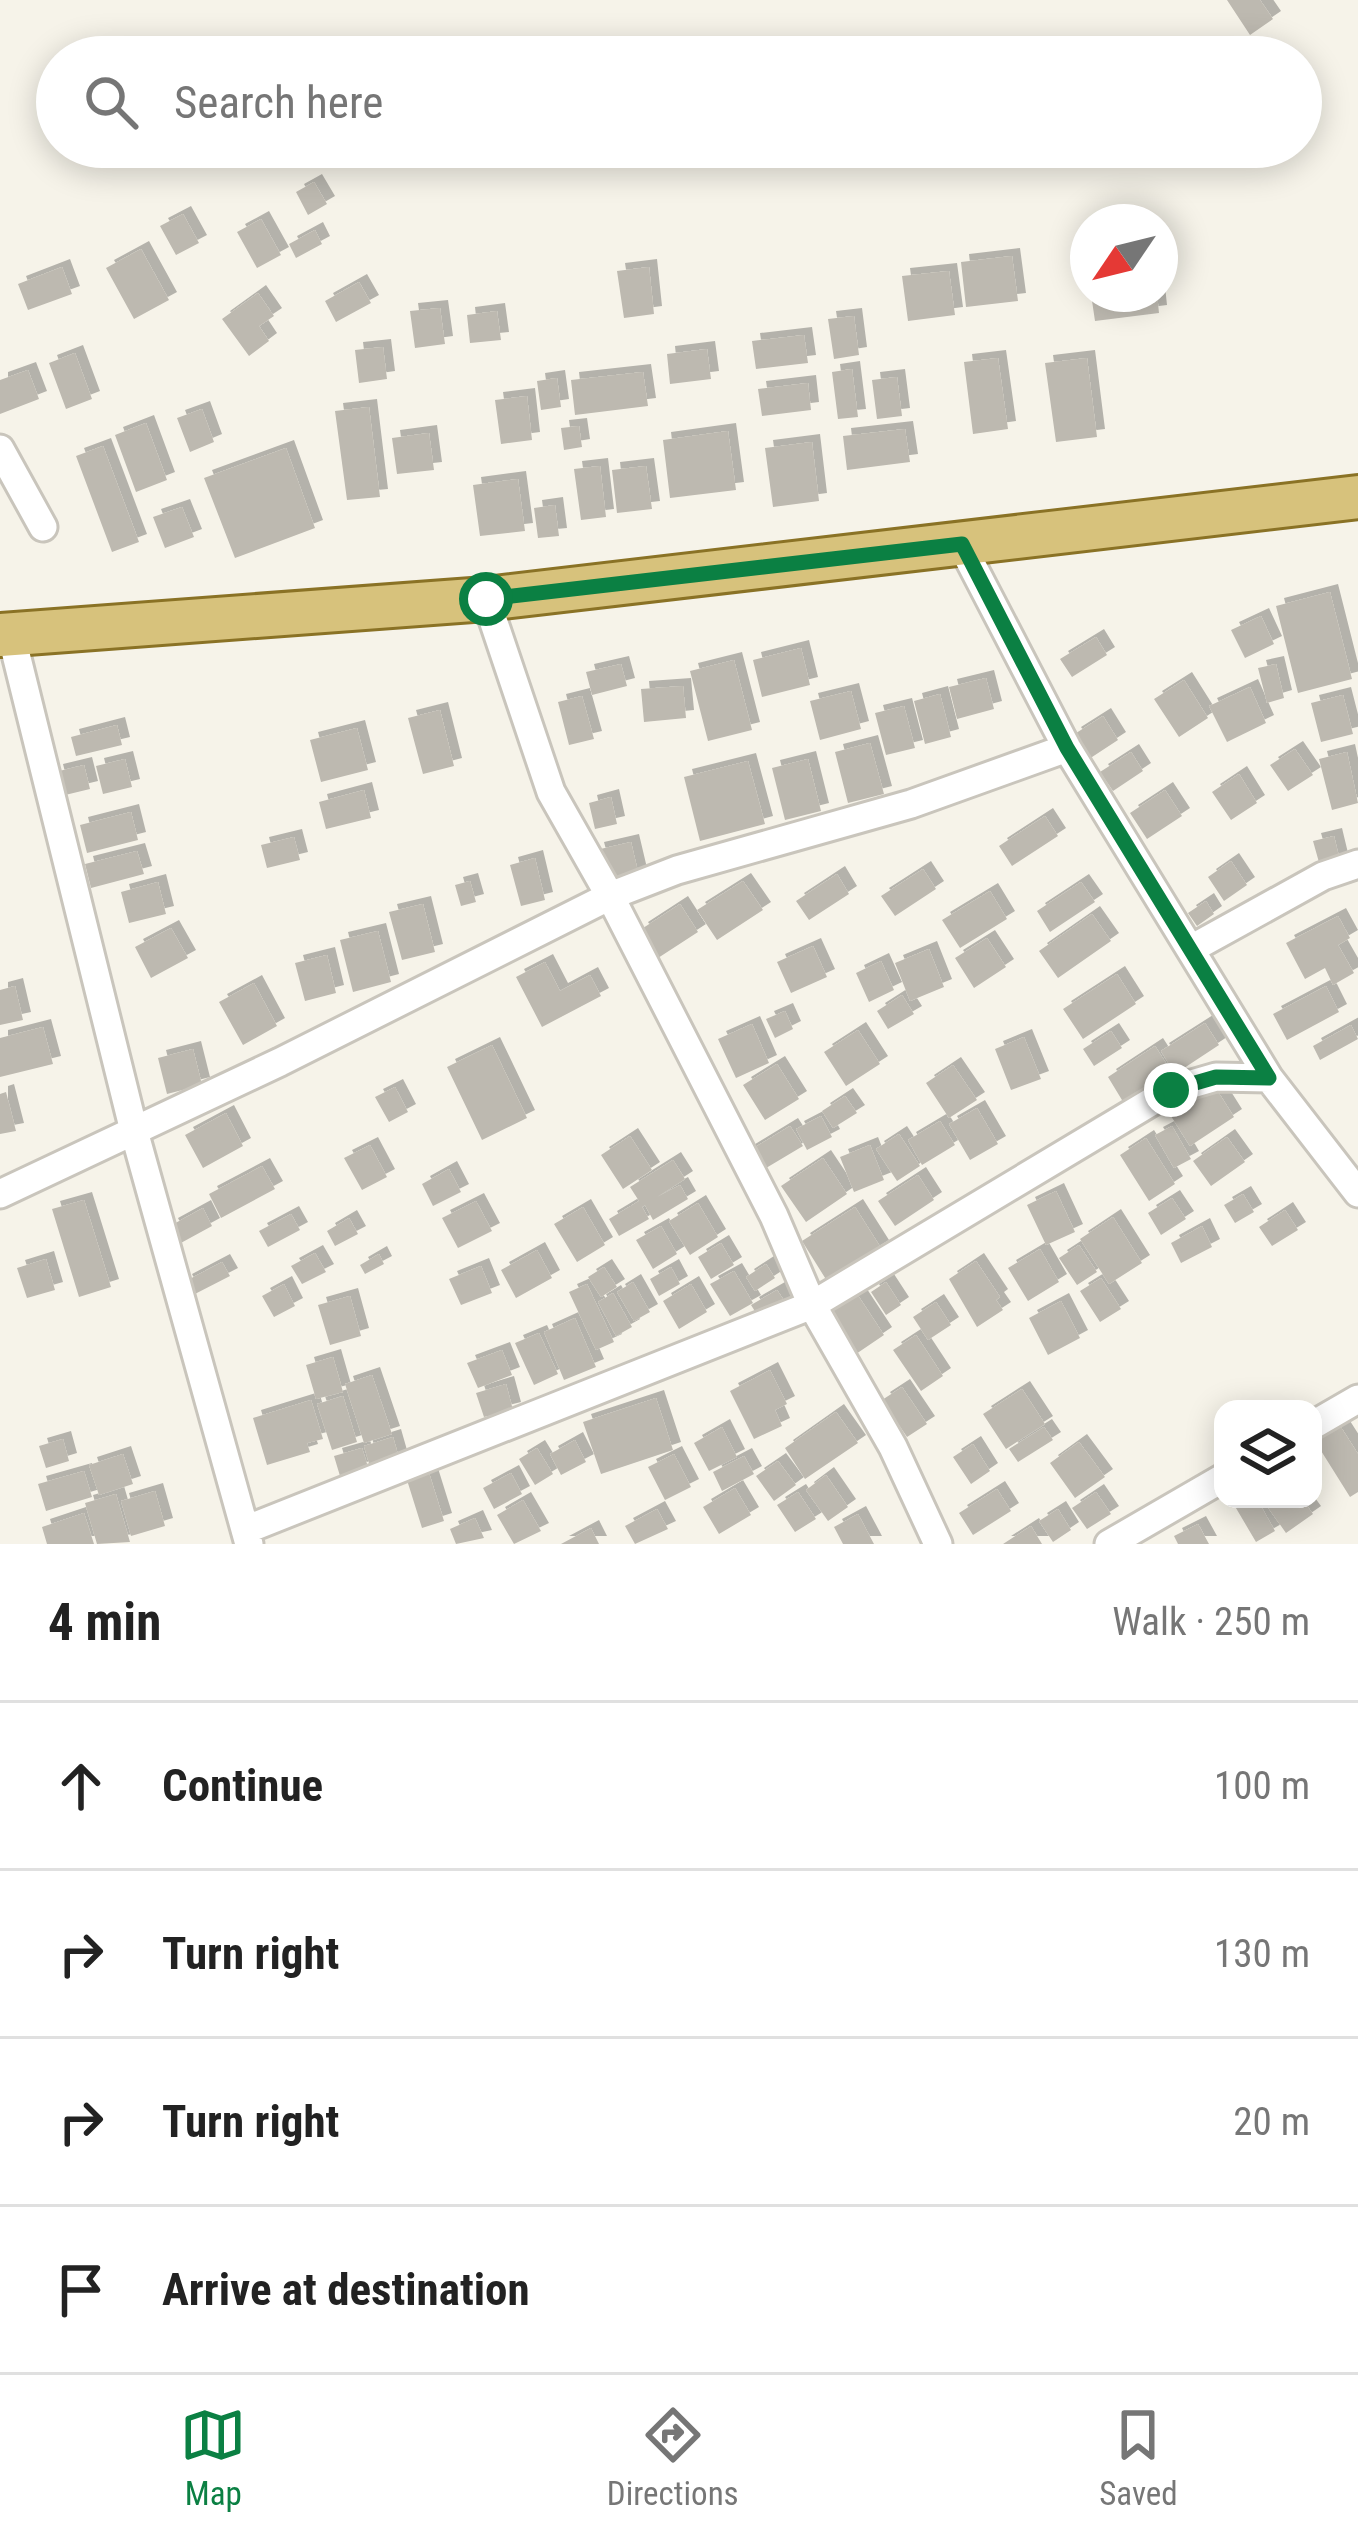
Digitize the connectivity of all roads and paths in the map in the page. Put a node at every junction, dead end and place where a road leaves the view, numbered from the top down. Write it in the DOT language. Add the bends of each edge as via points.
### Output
graph roads {
  1 [pos="0,449"];
  2 [pos="1358,497"];
  3 [pos="44,527"];
  4 [pos="962,544"];
  5 [pos="486,599"];
  6 [pos="6,635"];
  7 [pos="1067,748"];
  8 [pos="1358,864"];
  9 [pos="610,896"];
  10 [pos="1191,949"];
  11 [pos="1269,1078"];
  12 [pos="134,1131"];
  13 [pos="1358,1193"];
  14 [pos="0,1194"];
  15 [pos="812,1305"];
  16 [pos="1358,1399"];
  17 [pos="1322,1421"];
  18 [pos="1214,1485"];
  19 [pos="1157,1532"];
  20 [pos="247,1537"];
  21 [pos="938,1544"];
  22 [pos="1109,1544"];
  1 -- 3 [label="street"];
  2 -- 4 [label="main road"];
  4 -- 5 [label="main road"];
  4 -- 7 [label="street"];
  5 -- 6 [label="main road"];
  5 -- 9 [label="street" via="551,792"];
  6 -- 12 [label="street"];
  7 -- 9 [label="street"];
  7 -- 10 [label="street"];
  8 -- 10 [label="street"];
  9 -- 12 [label="street"];
  9 -- 15 [label="street"];
  10 -- 11 [label="street"];
  11 -- 13 [label="street"];
  11 -- 15 [label="street" via="1216,1077 1171,1090"];
  12 -- 14 [label="street"];
  12 -- 20 [label="street"];
  15 -- 20 [label="street"];
  15 -- 21 [label="street"];
  16 -- 17 [label="street"];
  18 -- 19 [label="street"];
  19 -- 22 [label="street"];
}
